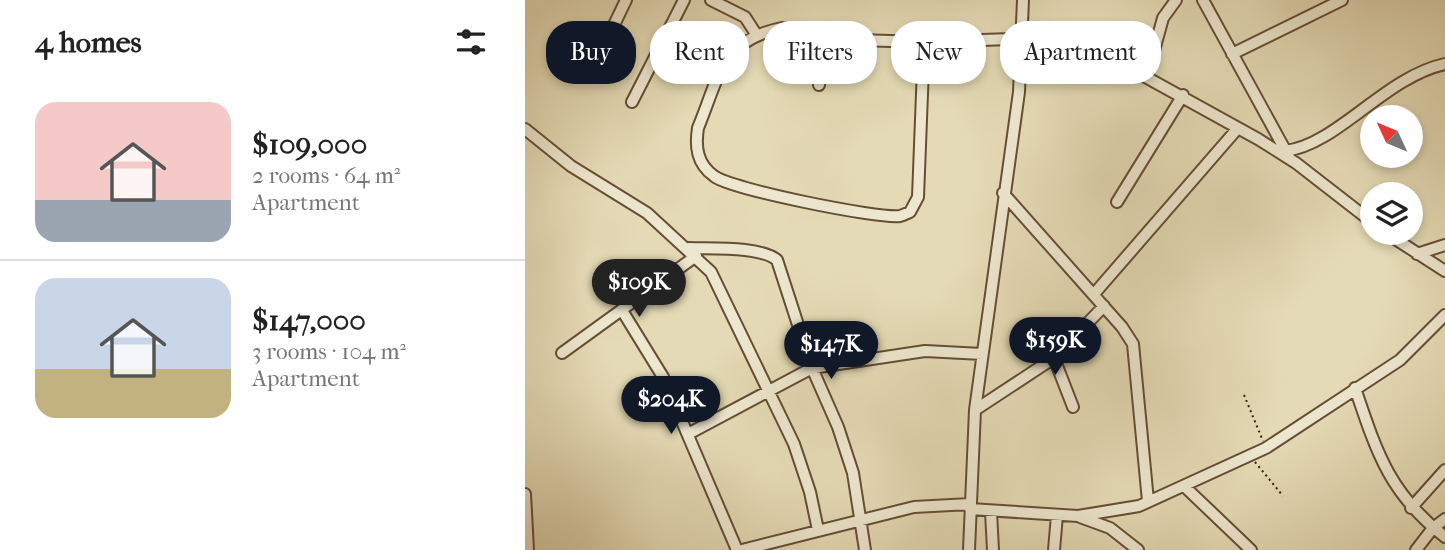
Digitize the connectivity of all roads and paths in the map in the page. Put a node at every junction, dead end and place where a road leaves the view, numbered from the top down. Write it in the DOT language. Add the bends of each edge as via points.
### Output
graph roads {
  1 [pos="626,0"];
  2 [pos="684,0"];
  3 [pos="711,0"];
  4 [pos="1023,0"];
  5 [pos="1175,0"];
  6 [pos="1203,0"];
  7 [pos="1342,0"];
  8 [pos="616,21"];
  9 [pos="1023,21"];
  10 [pos="1161,28"];
  11 [pos="763,33"];
  12 [pos="757,34"];
  13 [pos="1232,54"];
  14 [pos="1445,64"];
  15 [pos="1161,83"];
  16 [pos="922,84"];
  17 [pos="1020,84"];
  18 [pos="1183,95"];
  19 [pos="632,102"];
  20 [pos="1261,109"];
  21 [pos="525,129"];
  22 [pos="1242,129"];
  23 [pos="1288,155"];
  24 [pos="1003,193"];
  25 [pos="1117,202"];
  26 [pos="1360,212"];
  27 [pos="1404,245"];
  28 [pos="1445,245"];
  29 [pos="692,252"];
  30 [pos="1417,254"];
  31 [pos="1445,271"];
  32 [pos="1094,295"];
  33 [pos="1104,306"];
  34 [pos="623,312"];
  35 [pos="1445,315"];
  36 [pos="562,354"];
  37 [pos="982,354"];
  38 [pos="1054,358"];
  39 [pos="812,368"];
  40 [pos="1355,388"];
  41 [pos="766,391"];
  42 [pos="1244,395"];
  43 [pos="1073,407"];
  44 [pos="975,410"];
  45 [pos="688,434"];
  46 [pos="1266,448"];
  47 [pos="1250,456"];
  48 [pos="1445,470"];
  49 [pos="1184,486"];
  50 [pos="525,494"];
  51 [pos="1283,496"];
  52 [pos="1148,501"];
  53 [pos="970,506"];
  54 [pos="1411,508"];
  55 [pos="991,512"];
  56 [pos="1057,515"];
  57 [pos="1078,516"];
  58 [pos="1445,519"];
  59 [pos="861,520"];
  60 [pos="1433,528"];
  61 [pos="818,530"];
  62 [pos="1445,537"];
  63 [pos="528,550"];
  64 [pos="739,550"];
  65 [pos="865,550"];
  66 [pos="969,550"];
  67 [pos="993,550"];
  68 [pos="1054,550"];
  69 [pos="1138,550"];
  70 [pos="1251,550"];
  71 [pos="1416,550"];
  1 -- 8 [label="street"];
  2 -- 19 [label="street"];
  3 -- 12 [label="street" via="745,17"];
  4 -- 9 [label="street"];
  5 -- 10 [label="street"];
  6 -- 13 [label="street"];
  7 -- 13 [label="street"];
  11 -- 12 [label="street"];
  12 -- 16 [label="street" via="731,52 698,128 697,152 708,171 739,187 873,214 910,212 918,197"];
  13 -- 20 [label="street"];
  14 -- 23 [label="street" via="1404,80"];
  15 -- 18 [label="street"];
  17 -- 24 [label="street"];
  18 -- 22 [label="street"];
  18 -- 25 [label="street"];
  20 -- 22 [label="street" via="1255,125"];
  20 -- 23 [label="street"];
  21 -- 29 [label="street" via="571,166 647,213"];
  22 -- 23 [label="street"];
  22 -- 32 [label="street"];
  23 -- 26 [label="street"];
  24 -- 32 [label="street"];
  24 -- 37 [label="street"];
  27 -- 30 [label="street"];
  28 -- 30 [label="street"];
  29 -- 34 [label="street"];
  29 -- 39 [label="street" via="725,249 774,257 785,278"];
  29 -- 41 [label="street" via="718,284"];
  30 -- 31 [label="street"];
  32 -- 33 [label="street"];
  33 -- 38 [label="street"];
  33 -- 52 [label="street" via="1129,336 1136,354"];
  34 -- 36 [label="street"];
  34 -- 45 [label="street" via="663,377"];
  35 -- 40 [label="street" via="1400,360"];
  37 -- 39 [label="street" via="925,351"];
  37 -- 44 [label="street"];
  38 -- 43 [label="street"];
  38 -- 44 [label="street"];
  39 -- 41 [label="street"];
  39 -- 59 [label="street" via="846,452"];
  40 -- 46 [label="street"];
  40 -- 54 [label="street" via="1384,465"];
  41 -- 45 [label="street"];
  41 -- 61 [label="street" via="803,467"];
  42 -- 46 [label="path"];
  44 -- 53 [label="street"];
  45 -- 64 [label="street"];
  46 -- 47 [label="street"];
  47 -- 49 [label="street"];
  47 -- 51 [label="path"];
  48 -- 54 [label="street"];
  49 -- 52 [label="street"];
  49 -- 70 [label="street"];
  50 -- 63 [label="street"];
  52 -- 57 [label="street" via="1127,510"];
  53 -- 55 [label="street"];
  53 -- 59 [label="street" via="914,507"];
  53 -- 66 [label="street"];
  54 -- 60 [label="street"];
  55 -- 56 [label="street"];
  55 -- 67 [label="street"];
  56 -- 57 [label="street"];
  56 -- 68 [label="street"];
  57 -- 69 [label="street" via="1110,528"];
  58 -- 60 [label="street"];
  59 -- 61 [label="street"];
  59 -- 65 [label="street"];
  60 -- 62 [label="street"];
  60 -- 71 [label="street"];
  61 -- 64 [label="street"];
}
